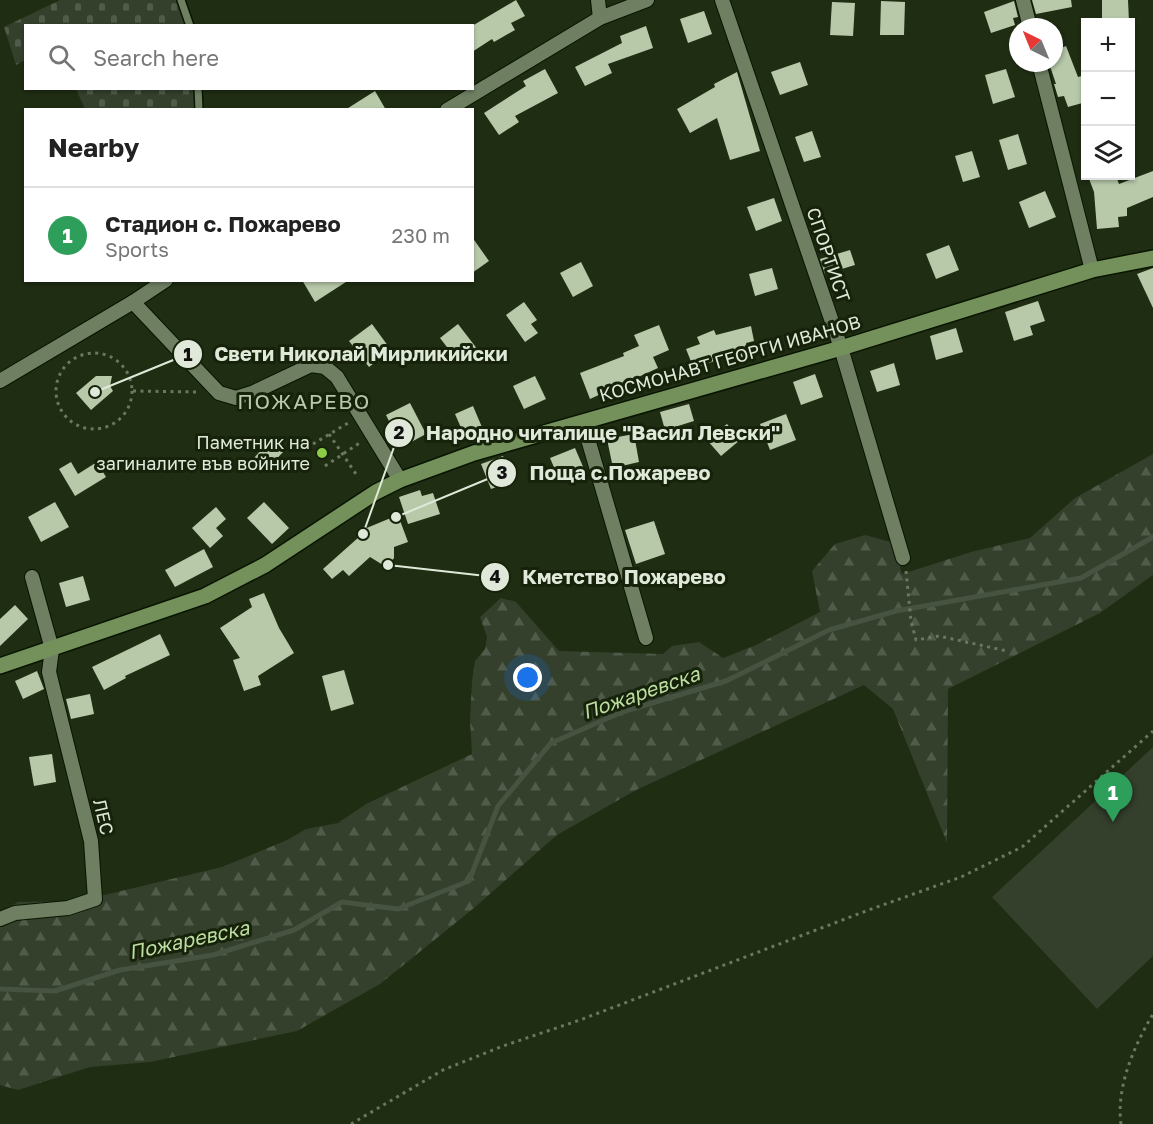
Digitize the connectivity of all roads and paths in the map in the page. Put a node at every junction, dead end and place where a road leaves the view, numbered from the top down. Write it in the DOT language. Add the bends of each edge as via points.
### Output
graph roads {
  1 [pos="181,0"];
  2 [pos="598,0"];
  3 [pos="647,0"];
  4 [pos="723,0"];
  5 [pos="1023,0"];
  6 [pos="600,18"];
  7 [pos="1028,18"];
  8 [pos="189,24"];
  9 [pos="1041,72"];
  10 [pos="198,90"];
  11 [pos="199,108"];
  12 [pos="450,108"];
  13 [pos="1153,258"];
  14 [pos="1092,270"];
  15 [pos="163,282"];
  16 [pos="133,302"];
  17 [pos="841,348"];
  18 [pos="0,381"];
  19 [pos="133,391"];
  20 [pos="219,393"];
  21 [pos="355,419"];
  22 [pos="583,422"];
  23 [pos="329,434"];
  24 [pos="362,441"];
  25 [pos="313,444"];
  26 [pos="344,453"];
  27 [pos="325,466"];
  28 [pos="358,477"];
  29 [pos="400,480"];
  30 [pos="903,558"];
  31 [pos="32,577"];
  32 [pos="908,583"];
  33 [pos="646,638"];
  34 [pos="52,649"];
  35 [pos="1007,651"];
  36 [pos="0,666"];
  37 [pos="1153,731"];
  38 [pos="0,919"];
  39 [pos="1153,1014"];
  40 [pos="351,1124"];
  41 [pos="1121,1124"];
  1 -- 8 [label="lane"];
  2 -- 6 [label="street"];
  3 -- 6 [label="street"];
  4 -- 17 [label="street, СПОРТИСТ"];
  5 -- 7 [label="street"];
  6 -- 12 [label="street"];
  9 -- 14 [label="street"];
  10 -- 11 [label="lane"];
  13 -- 14 [label="street, КОСМОНАВТ ГЕОРГИ ИВАНОВ"];
  14 -- 17 [label="street, КОСМОНАВТ ГЕОРГИ ИВАНОВ"];
  15 -- 16 [label="street"];
  16 -- 18 [label="street"];
  16 -- 20 [label="street"];
  17 -- 22 [label="street, КОСМОНАВТ ГЕОРГИ ИВАНОВ"];
  17 -- 30 [label="street, СПОРТИСТ"];
  19 -- 19 [label="path" via="124,416 95,430 65,417 56,393 64,366 93,352 118,360 127,370"];
  19 -- 20 [label="path"];
  20 -- 29 [label="street" via="236,398 311,365 325,367 337,376"];
  21 -- 23 [label="path"];
  22 -- 29 [label="street, КОСМОНАВТ ГЕОРГИ ИВАНОВ" via="474,453"];
  22 -- 33 [label="street"];
  23 -- 25 [label="path"];
  23 -- 26 [label="path"];
  24 -- 26 [label="path"];
  26 -- 27 [label="path"];
  26 -- 28 [label="path"];
  29 -- 34 [label="street, КОСМОНАВТ ГЕОРГИ ИВАНОВ" via="265,565 205,596"];
  31 -- 34 [label="street"];
  32 -- 35 [label="path" via="916,640 939,636"];
  34 -- 36 [label="street, КОСМОНАВТ ГЕОРГИ ИВАНОВ"];
  34 -- 38 [label="street, ЛЕС" via="49,672 91,841 95,899 68,908 15,913"];
  37 -- 40 [label="path" via="1022,847 961,878 502,1046 443,1070"];
  39 -- 41 [label="path" via="1128,1066 1119,1107"];
}
